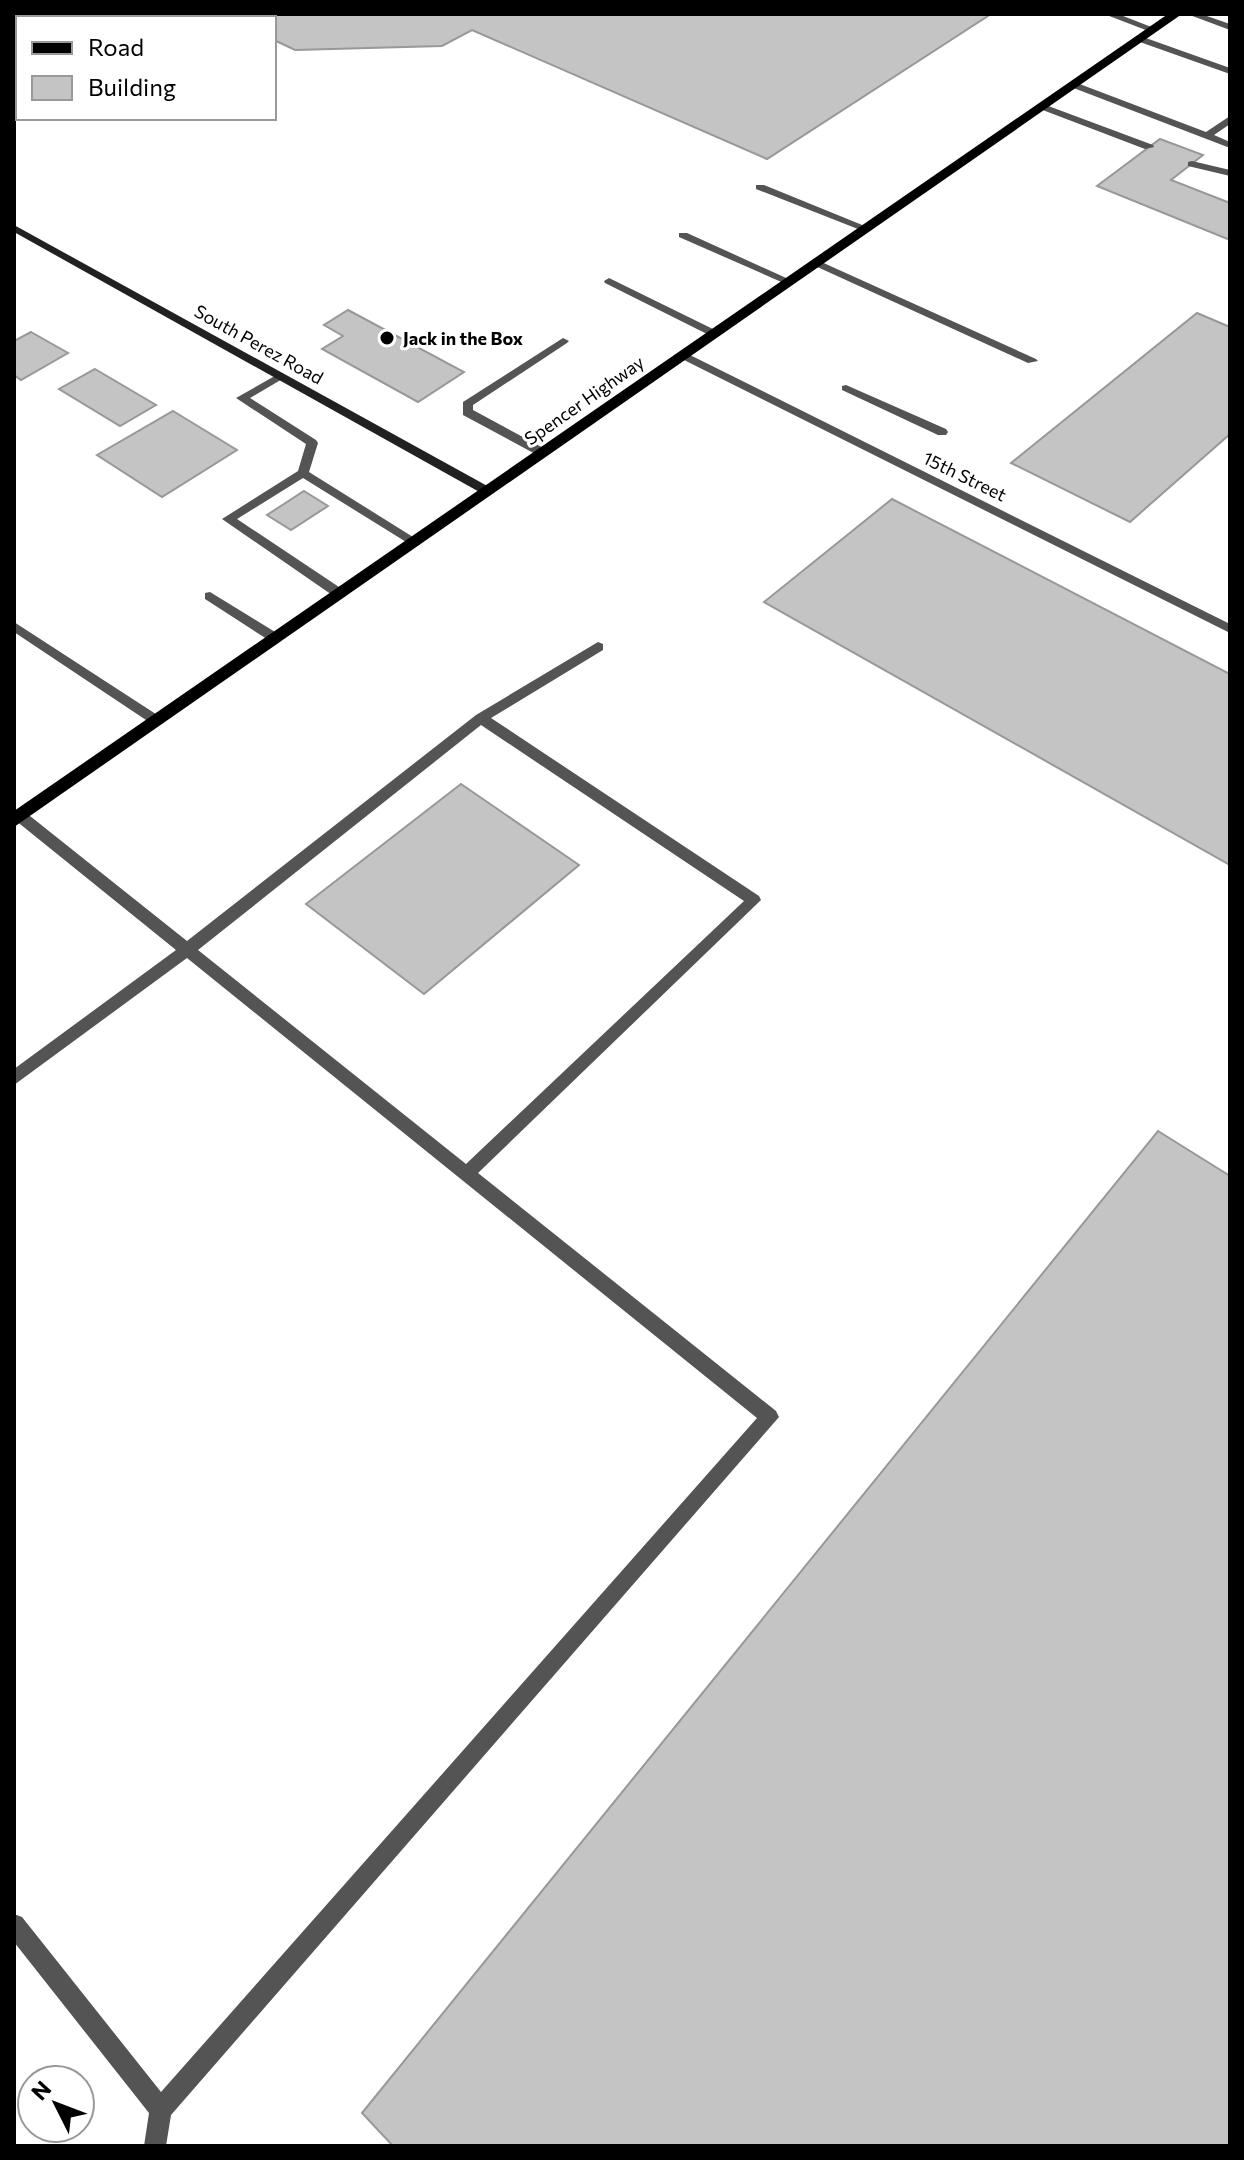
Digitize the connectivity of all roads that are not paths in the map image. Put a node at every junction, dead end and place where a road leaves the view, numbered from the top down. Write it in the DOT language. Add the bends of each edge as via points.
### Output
graph roads {
  1 [pos="1109,14"];
  2 [pos="1176,14"];
  3 [pos="1192,14"];
  4 [pos="1230,27"];
  5 [pos="1154,30"];
  6 [pos="1140,39"];
  7 [pos="1230,71"];
  8 [pos="1074,85"];
  9 [pos="1043,107"];
  10 [pos="1230,119"];
  11 [pos="1207,136"];
  12 [pos="1230,145"];
  13 [pos="1149,147"];
  14 [pos="1192,164"];
  15 [pos="1230,173"];
  16 [pos="760,187"];
  17 [pos="14,228"];
  18 [pos="867,229"];
  19 [pos="683,235"];
  20 [pos="817,263"];
  21 [pos="609,281"];
  22 [pos="790,282"];
  23 [pos="715,334"];
  24 [pos="563,341"];
  25 [pos="684,356"];
  26 [pos="1032,361"];
  27 [pos="280,376"];
  28 [pos="846,388"];
  29 [pos="942,432"];
  30 [pos="543,453"];
  31 [pos="303,473"];
  32 [pos="487,491"];
  33 [pos="415,542"];
  34 [pos="340,594"];
  35 [pos="210,596"];
  36 [pos="14,626"];
  37 [pos="1230,629"];
  38 [pos="275,638"];
  39 [pos="598,647"];
  40 [pos="481,718"];
  41 [pos="157,721"];
  42 [pos="17,818"];
  43 [pos="187,950"];
  44 [pos="14,1078"];
  45 [pos="466,1174"];
  46 [pos="14,1925"];
  47 [pos="161,2110"];
  48 [pos="155,2146"];
  1 -- 5 [label="street"];
  2 -- 5 [label="main road, Spencer Highway"];
  3 -- 4 [label="street"];
  5 -- 6 [label="main road, Spencer Highway"];
  6 -- 7 [label="street"];
  6 -- 8 [label="main road, Spencer Highway"];
  8 -- 9 [label="main road, Spencer Highway"];
  8 -- 11 [label="street"];
  9 -- 13 [label="street"];
  9 -- 18 [label="main road, Spencer Highway"];
  10 -- 11 [label="street"];
  11 -- 12 [label="street"];
  14 -- 15 [label="street"];
  16 -- 18 [label="street"];
  17 -- 27 [label="street, South Perez Road"];
  18 -- 20 [label="main road, Spencer Highway"];
  19 -- 22 [label="street"];
  20 -- 22 [label="main road, Spencer Highway"];
  20 -- 26 [label="street"];
  21 -- 23 [label="street"];
  22 -- 23 [label="main road, Spencer Highway"];
  23 -- 25 [label="main road, Spencer Highway"];
  24 -- 30 [label="street" via="467,404 467,412"];
  25 -- 30 [label="main road, Spencer Highway"];
  25 -- 37 [label="street, 15th Street"];
  27 -- 31 [label="street" via="242,398 312,443"];
  27 -- 32 [label="street, South Perez Road"];
  28 -- 29 [label="street"];
  30 -- 32 [label="main road, Spencer Highway"];
  31 -- 33 [label="street"];
  31 -- 34 [label="street" via="228,519"];
  32 -- 33 [label="main road, Spencer Highway"];
  33 -- 34 [label="main road, Spencer Highway"];
  34 -- 38 [label="main road, Spencer Highway"];
  35 -- 38 [label="street"];
  36 -- 41 [label="street"];
  38 -- 41 [label="main road, Spencer Highway"];
  39 -- 40 [label="street"];
  40 -- 43 [label="street"];
  40 -- 45 [label="street" via="754,900"];
  41 -- 42 [label="main road, Spencer Highway"];
  42 -- 43 [label="street"];
  43 -- 44 [label="street"];
  43 -- 45 [label="street"];
  45 -- 47 [label="street" via="770,1417"];
  46 -- 47 [label="street"];
  47 -- 48 [label="street"];
}
